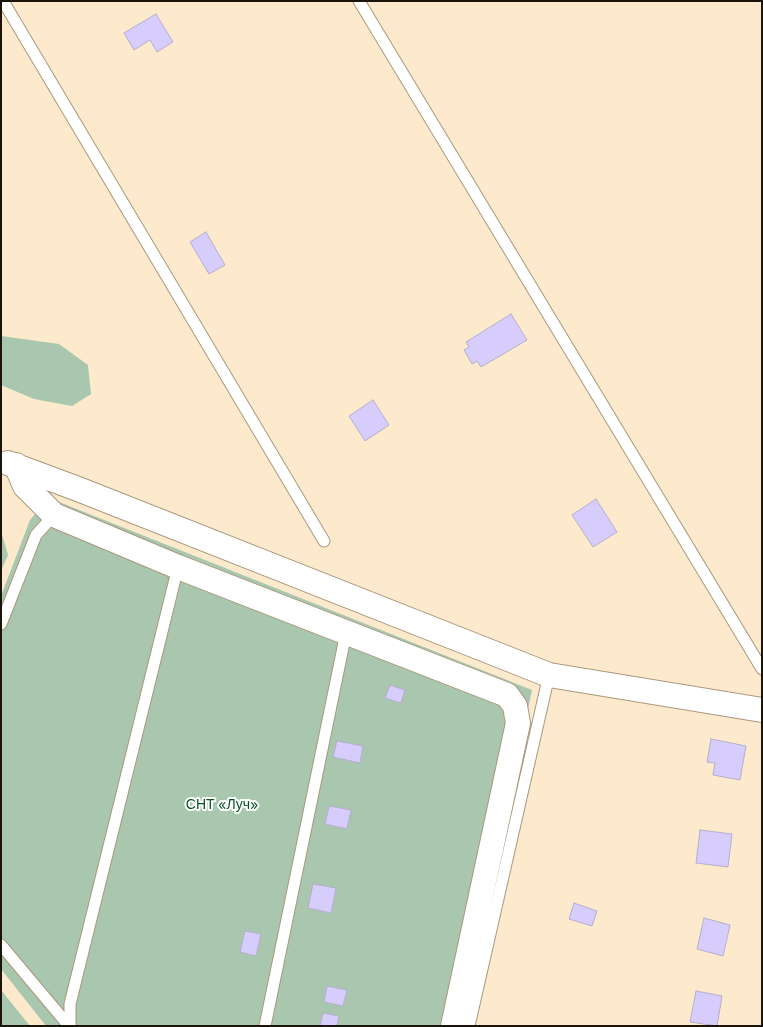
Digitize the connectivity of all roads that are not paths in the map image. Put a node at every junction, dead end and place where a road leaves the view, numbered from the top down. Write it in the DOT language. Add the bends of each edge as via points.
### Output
graph roads {
  1 [pos="3,1"];
  2 [pos="359,1"];
  3 [pos="9,463"];
  4 [pos="54,515"];
  5 [pos="324,541"];
  6 [pos="178,567"];
  7 [pos="1,624"];
  8 [pos="346,633"];
  9 [pos="762,669"];
  10 [pos="549,675"];
  11 [pos="762,710"];
  12 [pos="1,945"];
  13 [pos="70,1026"];
  14 [pos="265,1026"];
  15 [pos="453,1026"];
  16 [pos="470,1026"];
  1 -- 5 [label="lane"];
  2 -- 9 [label="lane"];
  3 -- 4 [label="street" via="25,486"];
  3 -- 10 [label="street"];
  4 -- 6 [label="street"];
  4 -- 7 [label="lane" via="36,535"];
  6 -- 8 [label="street"];
  6 -- 13 [label="lane" via="70,1004"];
  8 -- 14 [label="lane"];
  8 -- 15 [label="street" via="507,695 515,706 518,723"];
  10 -- 11 [label="street"];
  10 -- 16 [label="lane"];
  12 -- 13 [label="lane"];
}
